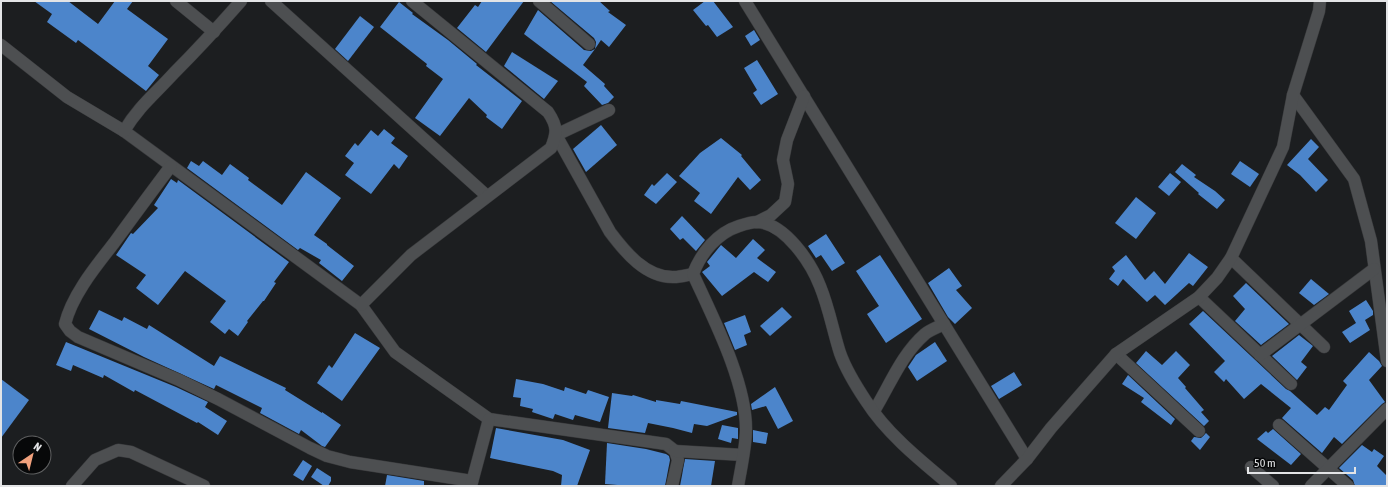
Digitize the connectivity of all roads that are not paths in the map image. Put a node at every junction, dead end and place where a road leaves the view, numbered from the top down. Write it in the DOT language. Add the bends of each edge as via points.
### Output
graph roads {
  1 [pos="176,1"];
  2 [pos="241,1"];
  3 [pos="271,1"];
  4 [pos="412,1"];
  5 [pos="539,1"];
  6 [pos="745,1"];
  7 [pos="1320,1"];
  8 [pos="214,32"];
  9 [pos="589,44"];
  10 [pos="1,45"];
  11 [pos="1293,95"];
  12 [pos="804,96"];
  13 [pos="609,110"];
  14 [pos="124,131"];
  15 [pos="556,135"];
  16 [pos="172,166"];
  17 [pos="487,196"];
  18 [pos="757,222"];
  19 [pos="1231,258"];
  20 [pos="1374,269"];
  21 [pos="693,274"];
  22 [pos="1199,297"];
  23 [pos="361,305"];
  24 [pos="944,324"];
  25 [pos="1300,325"];
  26 [pos="1324,347"];
  27 [pos="1116,354"];
  28 [pos="1260,355"];
  29 [pos="1387,361"];
  30 [pos="1291,384"];
  31 [pos="1387,409"];
  32 [pos="874,411"];
  33 [pos="489,419"];
  34 [pos="1279,425"];
  35 [pos="1199,431"];
  36 [pos="675,451"];
  37 [pos="743,454"];
  38 [pos="1027,459"];
  39 [pos="1251,467"];
  40 [pos="1328,469"];
  41 [pos="472,483"];
  42 [pos="72,486"];
  43 [pos="204,486"];
  44 [pos="672,486"];
  45 [pos="738,486"];
  46 [pos="951,486"];
  47 [pos="1001,486"];
  48 [pos="1273,486"];
  49 [pos="1310,486"];
  50 [pos="1348,486"];
  1 -- 8 [label="street"];
  2 -- 8 [label="street"];
  3 -- 17 [label="street"];
  4 -- 15 [label="street" via="548,112 555,122"];
  5 -- 9 [label="street"];
  6 -- 12 [label="street"];
  7 -- 11 [label="street"];
  8 -- 14 [label="street" via="147,100"];
  10 -- 14 [label="street" via="67,97"];
  11 -- 19 [label="street" via="1283,147"];
  11 -- 20 [label="street" via="1354,179 1371,240"];
  12 -- 18 [label="street" via="787,140 783,160 788,184 785,202 772,215"];
  12 -- 24 [label="street"];
  13 -- 15 [label="street"];
  14 -- 16 [label="street"];
  15 -- 17 [label="street" via="550,148"];
  15 -- 21 [label="street" via="621,247 635,261 659,275 673,277"];
  16 -- 23 [label="street"];
  16 -- 41 [label="street" via="93,270 67,317 65,324 70,331 78,337 179,380 328,456"];
  17 -- 23 [label="street" via="411,254"];
  18 -- 21 [label="street" via="738,226 719,237 702,256"];
  18 -- 32 [label="street" via="780,231 805,258 820,286 846,369"];
  19 -- 22 [label="street"];
  19 -- 25 [label="street"];
  20 -- 25 [label="street"];
  20 -- 29 [label="street"];
  21 -- 37 [label="street" via="723,342 745,406"];
  22 -- 27 [label="street"];
  22 -- 28 [label="street"];
  23 -- 33 [label="street" via="395,352"];
  24 -- 32 [label="street" via="926,334 911,349"];
  24 -- 38 [label="street"];
  25 -- 26 [label="street"];
  25 -- 28 [label="street"];
  27 -- 35 [label="street"];
  27 -- 38 [label="street"];
  28 -- 30 [label="street"];
  31 -- 40 [label="street"];
  32 -- 46 [label="street" via="920,461"];
  33 -- 36 [label="street" via="666,444"];
  33 -- 41 [label="street"];
  34 -- 40 [label="street"];
  36 -- 37 [label="street"];
  36 -- 44 [label="street" via="678,460"];
  37 -- 45 [label="street"];
  38 -- 47 [label="street"];
  39 -- 48 [label="street"];
  40 -- 49 [label="street"];
  40 -- 50 [label="street"];
  42 -- 43 [label="street" via="95,460 118,450 131,452"];
}
